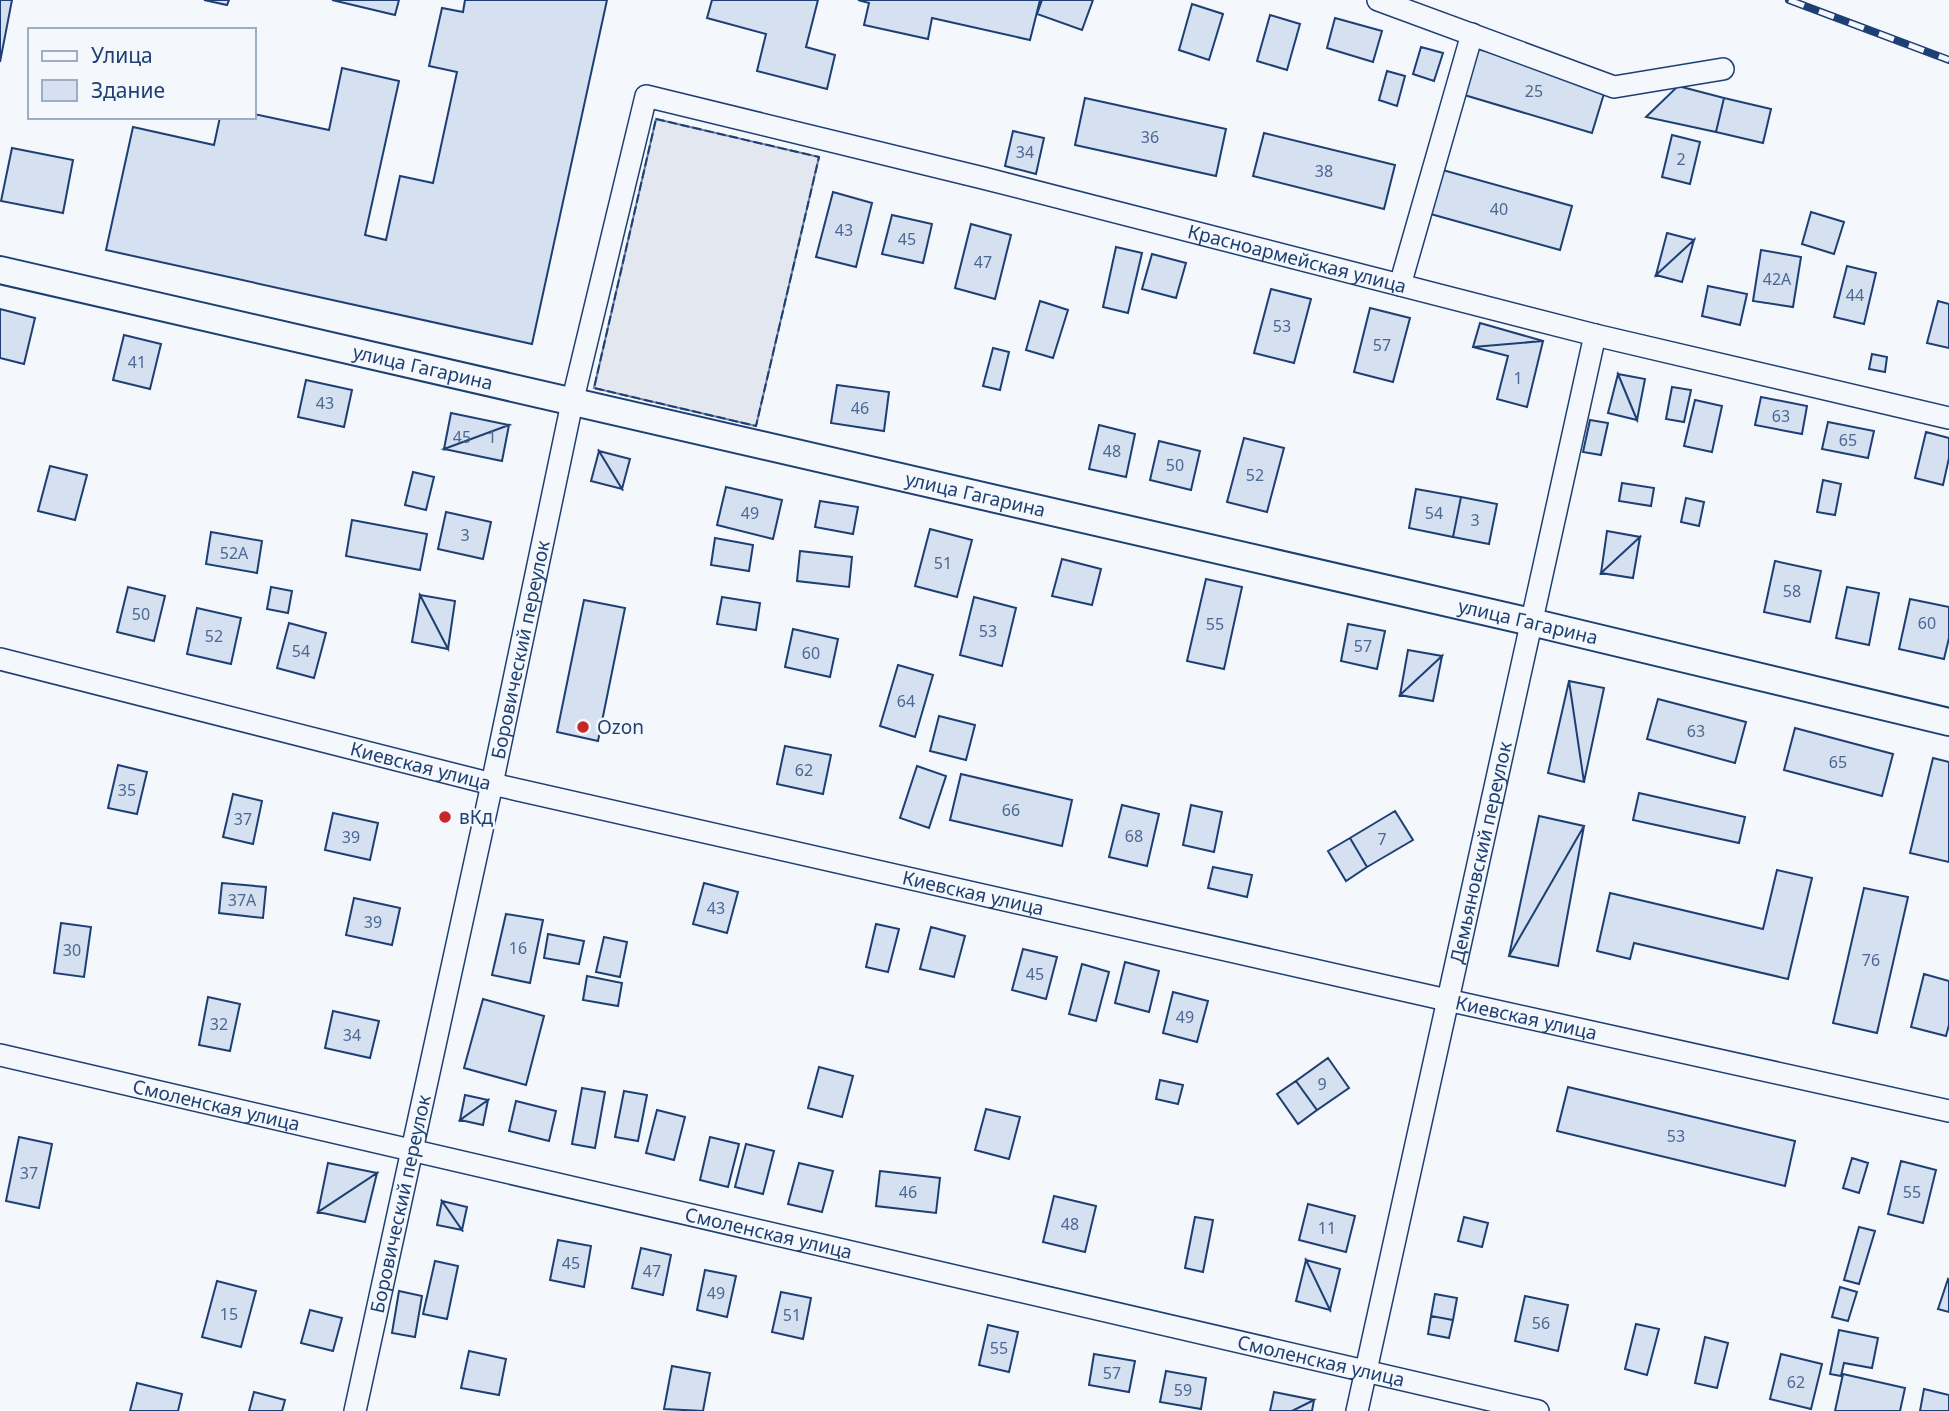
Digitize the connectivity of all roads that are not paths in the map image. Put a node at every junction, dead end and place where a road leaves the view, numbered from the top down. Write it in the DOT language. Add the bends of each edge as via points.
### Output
graph roads {
  1 [pos="1378,0"];
  2 [pos="1472,34"];
  3 [pos="1723,69"];
  4 [pos="646,96"];
  5 [pos="0,270"];
  6 [pos="1400,285"];
  7 [pos="1595,335"];
  8 [pos="572,402"];
  9 [pos="1949,418"];
  10 [pos="1531,622"];
  11 [pos="0,659"];
  12 [pos="1949,722"];
  13 [pos="492,784"];
  14 [pos="1447,1000"];
  15 [pos="0,1055"];
  16 [pos="1949,1111"];
  17 [pos="413,1152"];
  18 [pos="1367,1370"];
  19 [pos="355,1411"];
  20 [pos="1357,1411"];
  21 [pos="1538,1411"];
  1 -- 2 [label="street"];
  2 -- 3 [label="street" via="1614,87"];
  2 -- 6 [label="street"];
  4 -- 6 [label="street, Красноармейская улица"];
  4 -- 8 [label="street, Боровический переулок"];
  5 -- 8 [label="street, улица Гагарина"];
  6 -- 7 [label="street, Красноармейская улица"];
  7 -- 9 [label="street, Красноармейская улица"];
  7 -- 10 [label="street, Демьяновский переулок"];
  8 -- 10 [label="street, улица Гагарина"];
  8 -- 13 [label="street, Боровический переулок"];
  10 -- 12 [label="street, улица Гагарина"];
  10 -- 14 [label="street, Демьяновский переулок"];
  11 -- 13 [label="street, Киевская улица"];
  13 -- 14 [label="street, Киевская улица"];
  13 -- 17 [label="street, Боровический переулок"];
  14 -- 16 [label="street, Киевская улица"];
  14 -- 18 [label="street, Демьяновский переулок"];
  15 -- 17 [label="street, Смоленская улица"];
  17 -- 18 [label="street, Смоленская улица"];
  17 -- 19 [label="street, Боровический переулок"];
  18 -- 20 [label="street, Демьяновский переулок"];
  18 -- 21 [label="street, Смоленская улица"];
}
